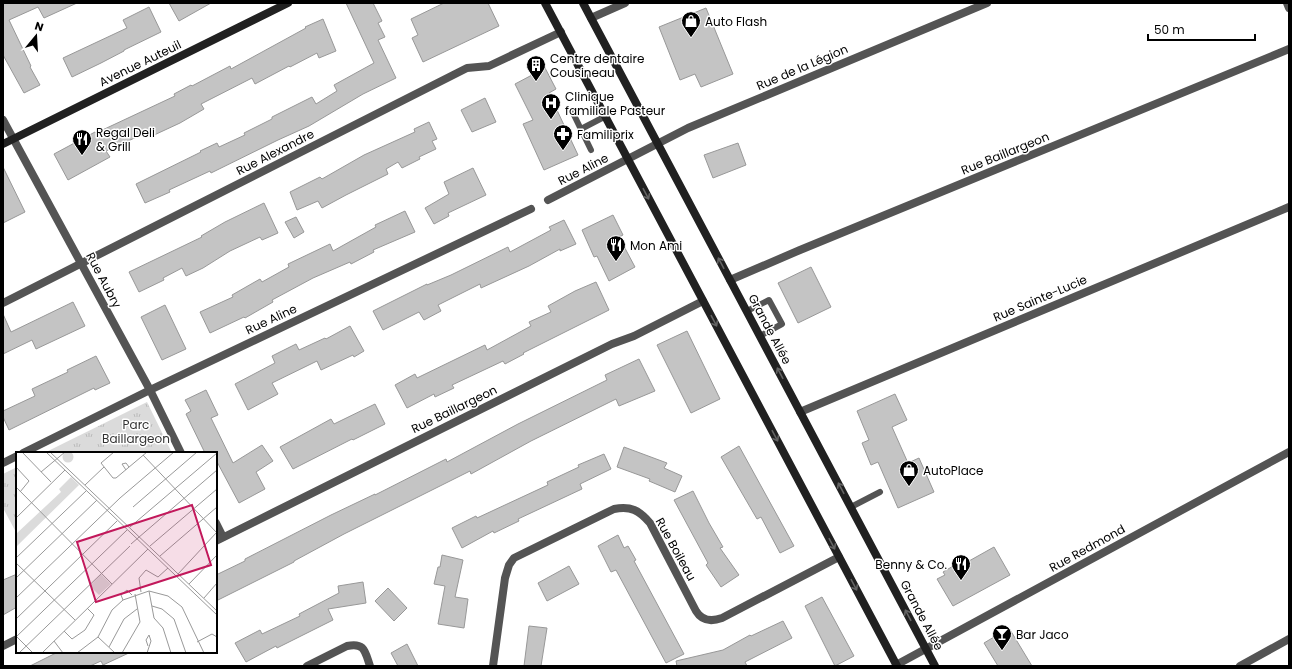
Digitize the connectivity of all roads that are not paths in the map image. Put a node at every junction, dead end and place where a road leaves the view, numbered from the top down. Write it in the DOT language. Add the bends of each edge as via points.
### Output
graph roads {
  1 [pos="288,3"];
  2 [pos="545,3"];
  3 [pos="583,3"];
  4 [pos="625,3"];
  5 [pos="987,3"];
  6 [pos="1287,3"];
  7 [pos="1289,8"];
  8 [pos="591,18"];
  9 [pos="561,32"];
  10 [pos="1289,49"];
  11 [pos="573,113"];
  12 [pos="606,116"];
  13 [pos="3,120"];
  14 [pos="581,129"];
  15 [pos="13,139"];
  16 [pos="658,143"];
  17 [pos="3,144"];
  18 [pos="591,150"];
  19 [pos="628,160"];
  20 [pos="548,200"];
  21 [pos="1289,207"];
  22 [pos="531,208"];
  23 [pos="81,264"];
  24 [pos="730,280"];
  25 [pos="703,301"];
  26 [pos="3,303"];
  27 [pos="746,311"];
  28 [pos="760,336"];
  29 [pos="150,390"];
  30 [pos="800,412"];
  31 [pos="25,452"];
  32 [pos="181,452"];
  33 [pos="1289,452"];
  34 [pos="16,456"];
  35 [pos="3,463"];
  36 [pos="880,492"];
  37 [pos="851,507"];
  38 [pos="217,527"];
  39 [pos="220,539"];
  40 [pos="839,556"];
  41 [pos="1289,639"];
  42 [pos="16,640"];
  43 [pos="3,646"];
  44 [pos="926,650"];
  45 [pos="307,666"];
  46 [pos="370,666"];
  47 [pos="492,666"];
  48 [pos="897,666"];
  49 [pos="935,666"];
  50 [pos="1240,666"];
  1 -- 15 [label="main road, Avenue Auteuil"];
  2 -- 9 [label="main road"];
  3 -- 8 [label="main road, Grande Allée"];
  4 -- 8 [label="street"];
  5 -- 16 [label="street, Rue de la Légion" via="688,128"];
  6 -- 7 [label="street"];
  8 -- 16 [label="main road, Grande Allée"];
  9 -- 12 [label="main road"];
  9 -- 23 [label="street, Rue Alexandre" via="489,66 468,68"];
  10 -- 24 [label="street, Rue Baillargeon"];
  11 -- 14 [label="lane"];
  12 -- 14 [label="lane"];
  12 -- 19 [label="main road"];
  13 -- 15 [label="street, Rue Aubry"];
  14 -- 18 [label="lane"];
  15 -- 17 [label="main road, Avenue Auteuil"];
  15 -- 23 [label="street, Rue Aubry"];
  16 -- 19 [label="street, Rue de la Légion"];
  24 -- 16 [label="main road, Grande Allée, one-way"];
  19 -- 20 [label="street, Rue Aline"];
  19 -- 25 [label="main road, one-way"];
  21 -- 30 [label="street, Rue Sainte-Lucie"];
  22 -- 29 [label="street, Rue Aline"];
  23 -- 26 [label="street, Rue Alexandre"];
  23 -- 29 [label="street, Rue Aubry"];
  24 -- 27 [label="main road, Grande Allée"];
  25 -- 39 [label="street, Rue Baillargeon"];
  25 -- 40 [label="main road, one-way"];
  27 -- 28 [label="main road, Grande Allée"];
  27 -- 28 [label="lane" via="769,300 782,324"];
  30 -- 28 [label="main road, Grande Allée, one-way"];
  29 -- 31 [label="street, Rue Aline"];
  29 -- 32 [label="street, Rue Aubry"];
  37 -- 30 [label="main road, Grande Allée, one-way"];
  33 -- 44 [label="street, Rue Redmond"];
  34 -- 35 [label="street"];
  36 -- 37 [label="lane"];
  44 -- 37 [label="main road, Grande Allée, one-way"];
  38 -- 39 [label="street"];
  40 -- 47 [label="street, Rue Boileau" via="722,618 710,621 696,611 650,523 633,509 614,509 514,558 505,578"];
  40 -- 48 [label="main road, one-way"];
  41 -- 50 [label="street"];
  42 -- 43 [label="street"];
  44 -- 48 [label="street, Rue Redmond"];
  44 -- 49 [label="main road, Grande Allée"];
  45 -- 46 [label="street" via="354,644 365,650"];
}
